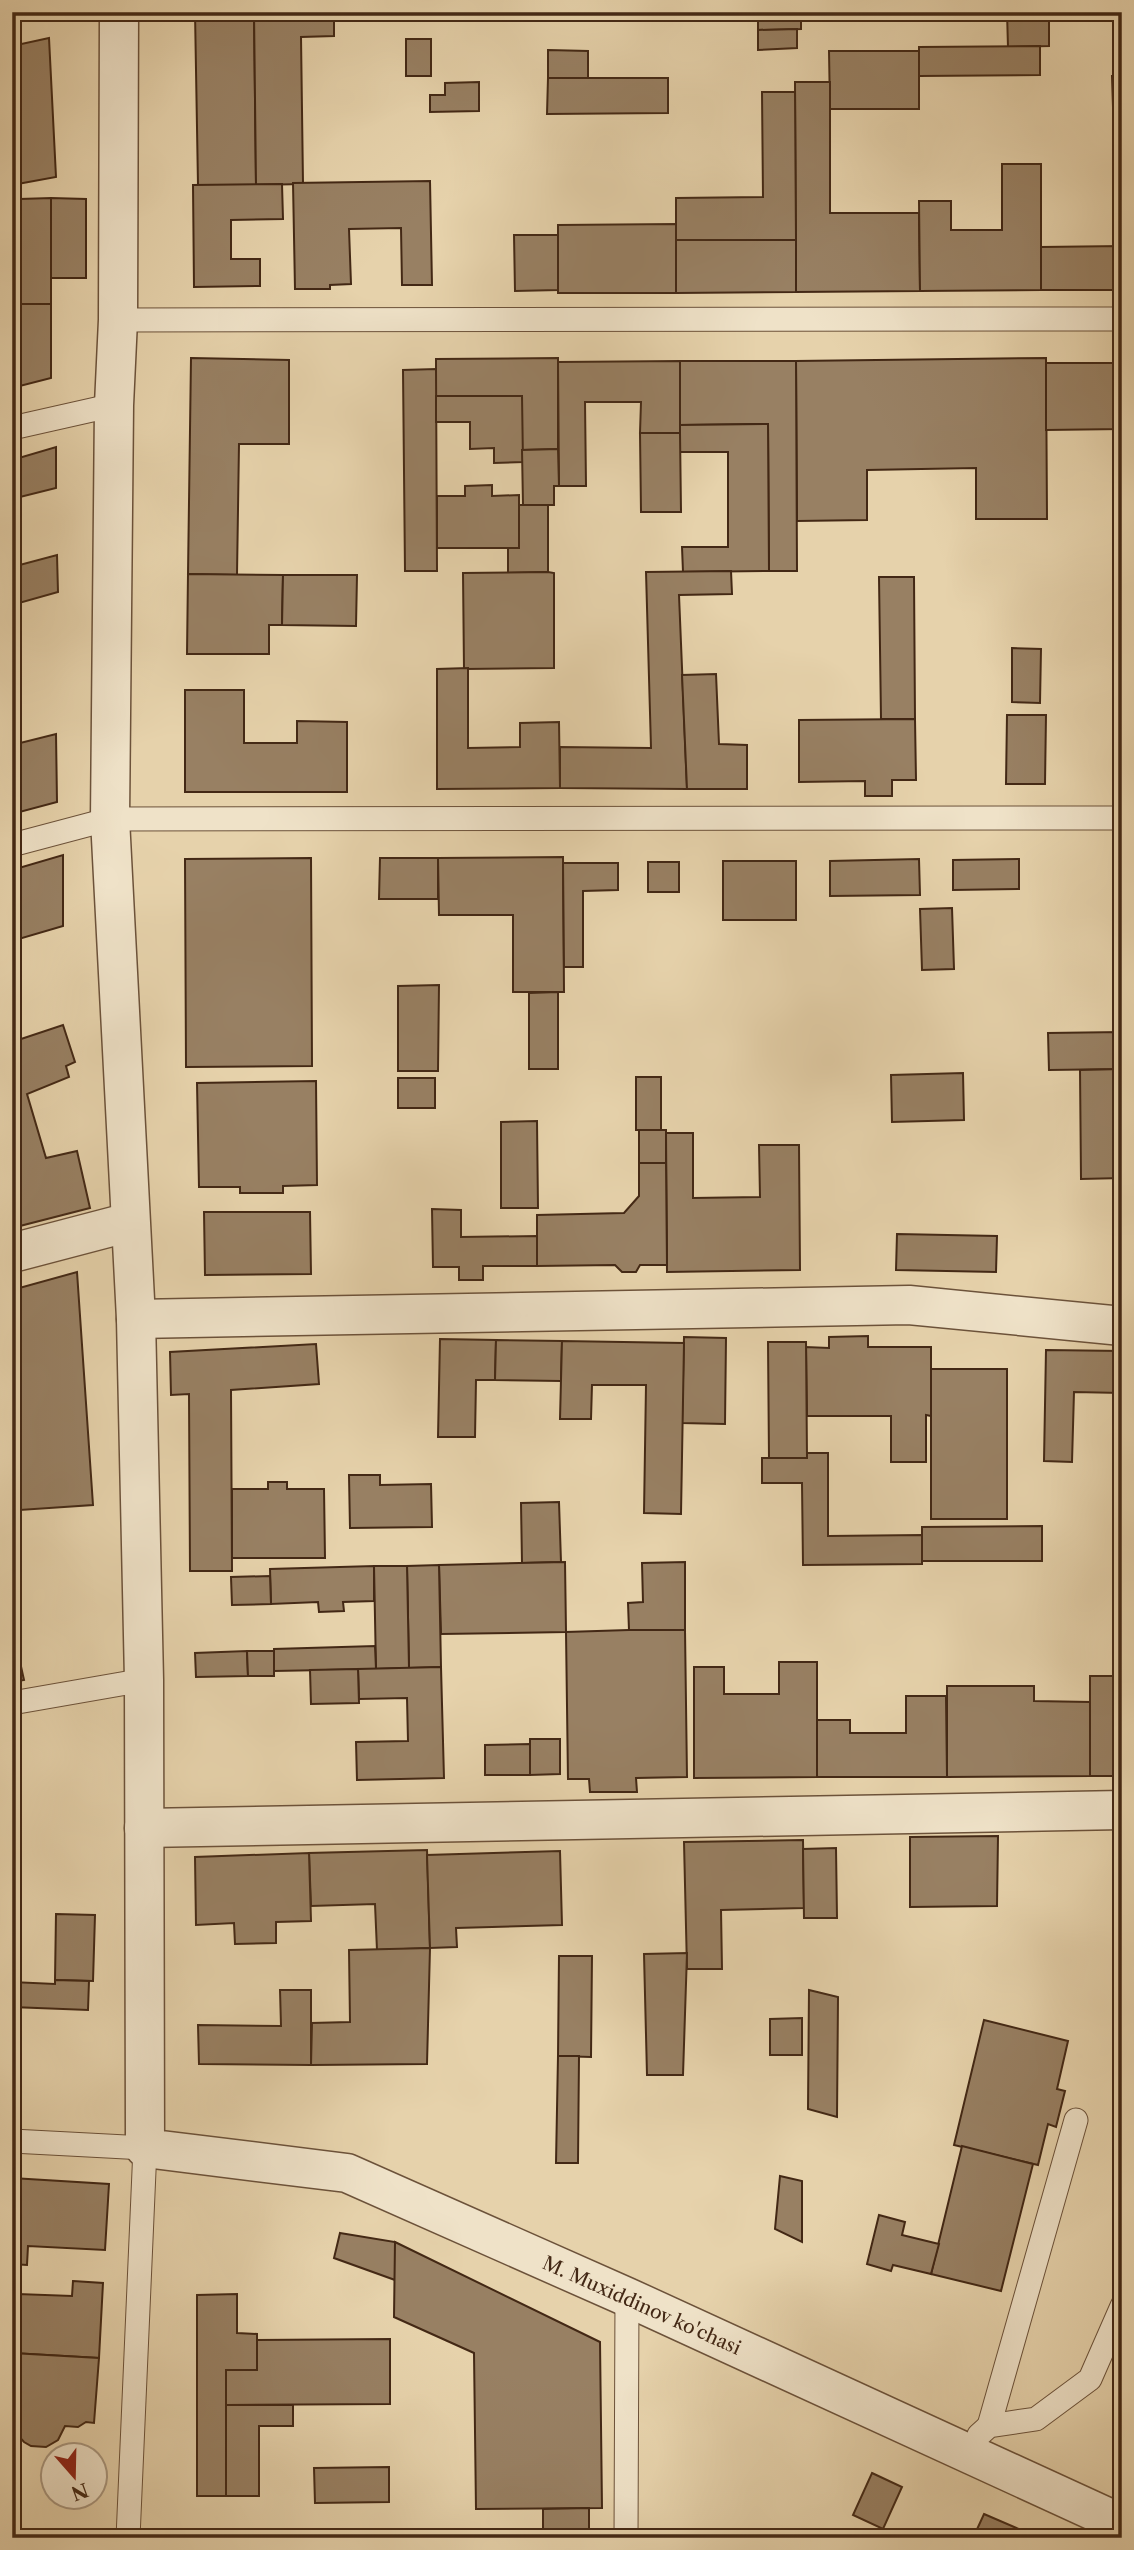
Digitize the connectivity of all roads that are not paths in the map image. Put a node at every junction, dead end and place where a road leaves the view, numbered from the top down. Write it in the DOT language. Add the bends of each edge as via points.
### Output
graph roads {
  1 [pos="119,12"];
  2 [pos="1122,319"];
  3 [pos="118,320"];
  4 [pos="114,405"];
  5 [pos="12,428"];
  6 [pos="1122,818"];
  7 [pos="110,819"];
  8 [pos="12,845"];
  9 [pos="130,1222"];
  10 [pos="12,1254"];
  11 [pos="136,1319"];
  12 [pos="1122,1326"];
  13 [pos="144,1681"];
  14 [pos="12,1703"];
  15 [pos="1122,1810"];
  16 [pos="144,1828"];
  17 [pos="1076,2120"];
  18 [pos="12,2141"];
  19 [pos="145,2148"];
  20 [pos="627,2297"];
  21 [pos="1122,2306"];
  22 [pos="975,2438"];
  23 [pos="1122,2524"];
  24 [pos="128,2538"];
  25 [pos="626,2538"];
  1 -- 3 [label="street"];
  2 -- 3 [label="lane"];
  3 -- 4 [label="street"];
  4 -- 5 [label="lane"];
  4 -- 7 [label="street"];
  6 -- 7 [label="lane"];
  7 -- 8 [label="lane"];
  7 -- 9 [label="street"];
  9 -- 10 [label="street"];
  9 -- 11 [label="street"];
  11 -- 12 [label="street" via="909,1305"];
  11 -- 13 [label="street"];
  13 -- 14 [label="lane"];
  13 -- 16 [label="street"];
  15 -- 16 [label="street"];
  16 -- 19 [label="street"];
  17 -- 22 [label="lane"];
  18 -- 19 [label="lane"];
  19 -- 20 [label="street, M. Muxiddinov ko'chasi" via="346,2173"];
  19 -- 24 [label="lane"];
  20 -- 22 [label="street, M. Muxiddinov ko'chasi"];
  20 -- 25 [label="lane"];
  21 -- 22 [label="lane" via="1090,2379 1036,2419"];
  22 -- 23 [label="street, M. Muxiddinov ko'chasi"];
}
